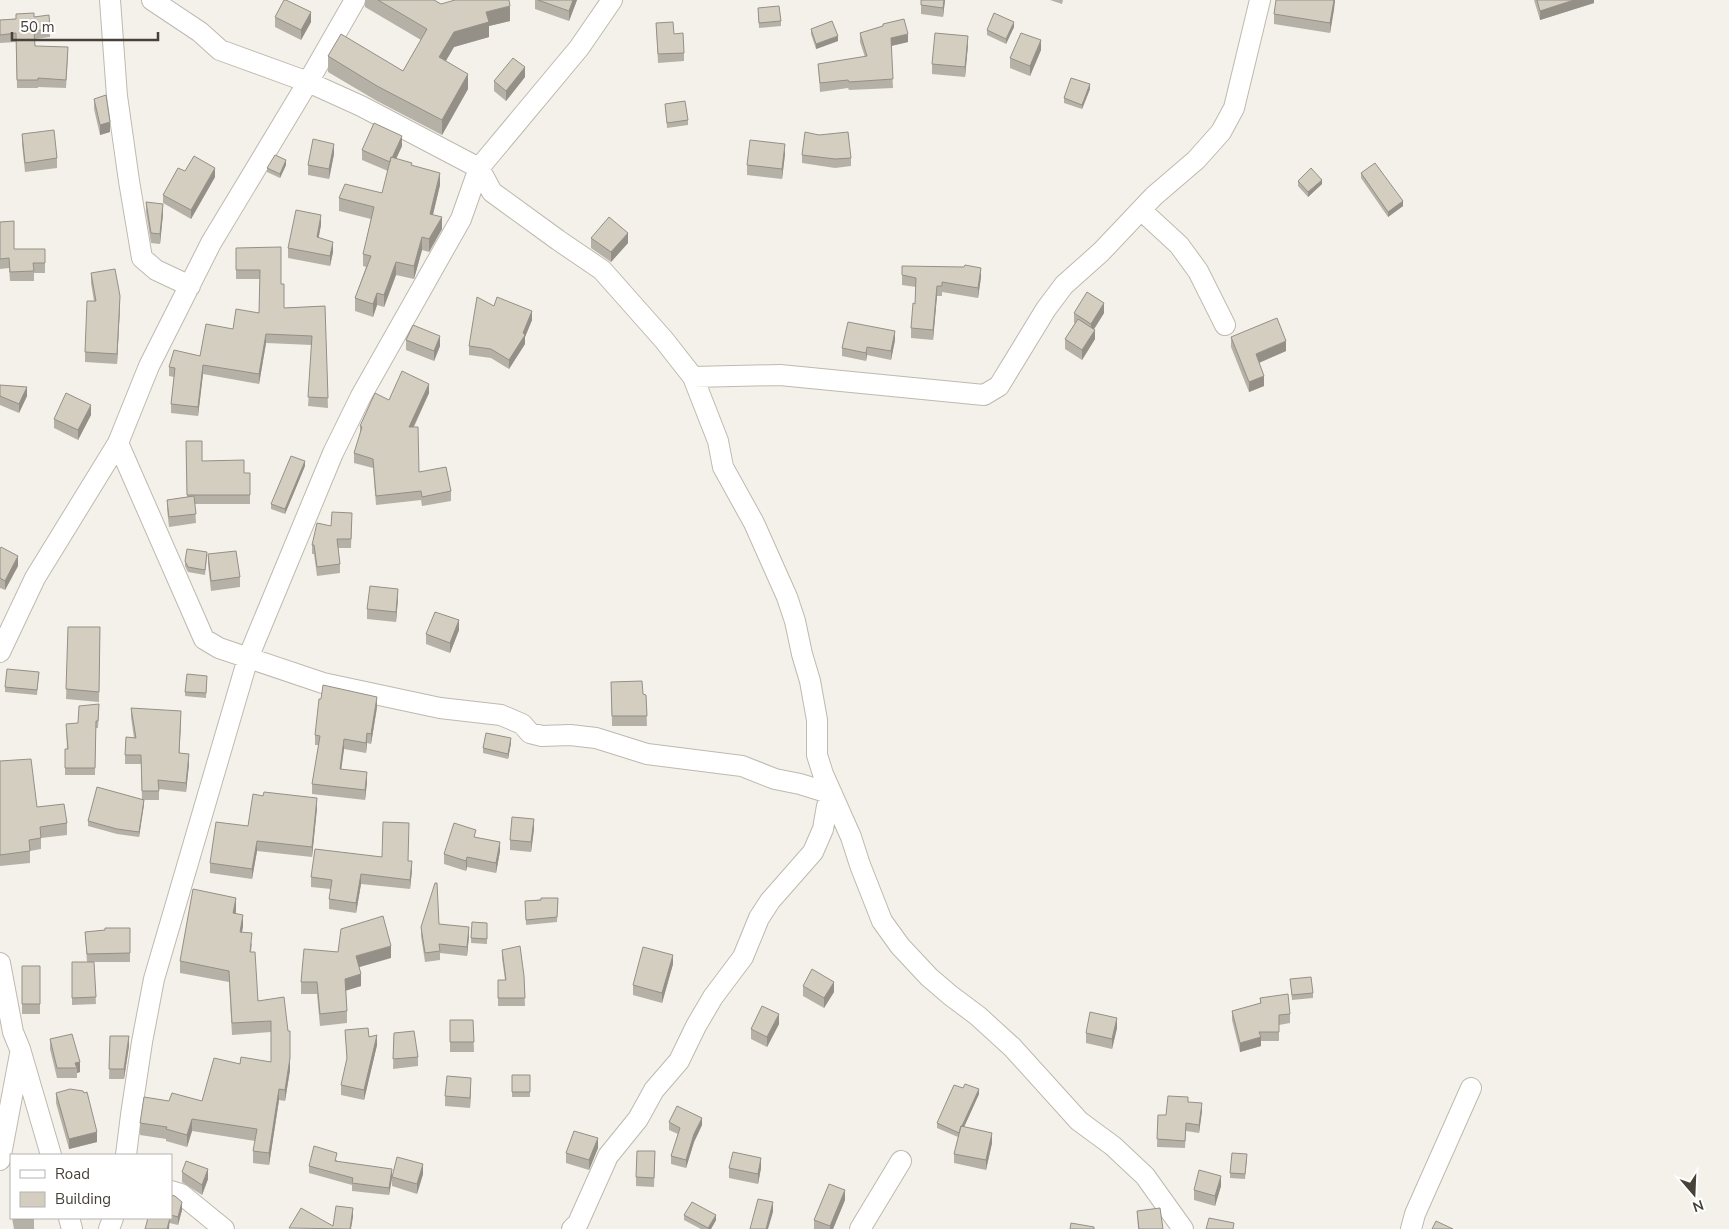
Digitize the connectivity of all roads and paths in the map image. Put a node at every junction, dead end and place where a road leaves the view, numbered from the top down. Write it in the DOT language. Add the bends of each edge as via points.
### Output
graph roads {
  1 [pos="110,0"];
  2 [pos="152,0"];
  3 [pos="355,0"];
  4 [pos="612,0"];
  5 [pos="1260,0"];
  6 [pos="308,82"];
  7 [pos="478,168"];
  8 [pos="1141,210"];
  9 [pos="190,286"];
  10 [pos="1225,325"];
  11 [pos="693,377"];
  12 [pos="118,443"];
  13 [pos="0,652"];
  14 [pos="248,658"];
  15 [pos="832,794"];
  16 [pos="0,963"];
  17 [pos="20,1049"];
  18 [pos="1471,1088"];
  19 [pos="51,1154"];
  20 [pos="126,1154"];
  21 [pos="0,1160"];
  22 [pos="901,1161"];
  23 [pos="172,1191"];
  24 [pos="224,1229"];
  25 [pos="572,1229"];
  26 [pos="860,1229"];
  27 [pos="1183,1229"];
  28 [pos="1411,1229"];
  1 -- 9 [label="street" via="117,96 142,258 156,270"];
  2 -- 6 [label="street" via="200,32 220,50"];
  3 -- 6 [label="street"];
  4 -- 7 [label="street" via="579,48"];
  5 -- 8 [label="street" via="1234,108 1221,132 1196,160"];
  6 -- 7 [label="street"];
  6 -- 9 [label="street" via="211,243"];
  7 -- 11 [label="street" via="492,192 602,270"];
  7 -- 14 [label="street" via="461,219 333,453"];
  8 -- 10 [label="street" via="1179,245 1198,271"];
  8 -- 11 [label="street" via="1064,285 1000,386 984,395 780,375"];
  9 -- 12 [label="street" via="149,366"];
  11 -- 15 [label="street" via="718,441 723,467 754,523 790,605 816,709 817,755"];
  12 -- 13 [label="street" via="35,578"];
  12 -- 14 [label="street" via="204,640"];
  14 -- 15 [label="street" via="323,683 389,698 501,715 522,724 530,733 542,736 596,738 647,754 742,766 775,779"];
  14 -- 20 [label="street" via="154,979"];
  15 -- 25 [label="street" via="813,852 759,918 743,957 713,997 679,1061 654,1090 638,1119 608,1156 578,1224"];
  15 -- 27 [label="street" via="882,921 900,946 936,983 1012,1047 1079,1121 1113,1146 1145,1176"];
  16 -- 17 [label="street"];
  17 -- 19 [label="street"];
  17 -- 21 [label="street"];
  18 -- 28 [label="street"];
  22 -- 26 [label="street"];
  23 -- 24 [label="street" via="181,1194"];
}
